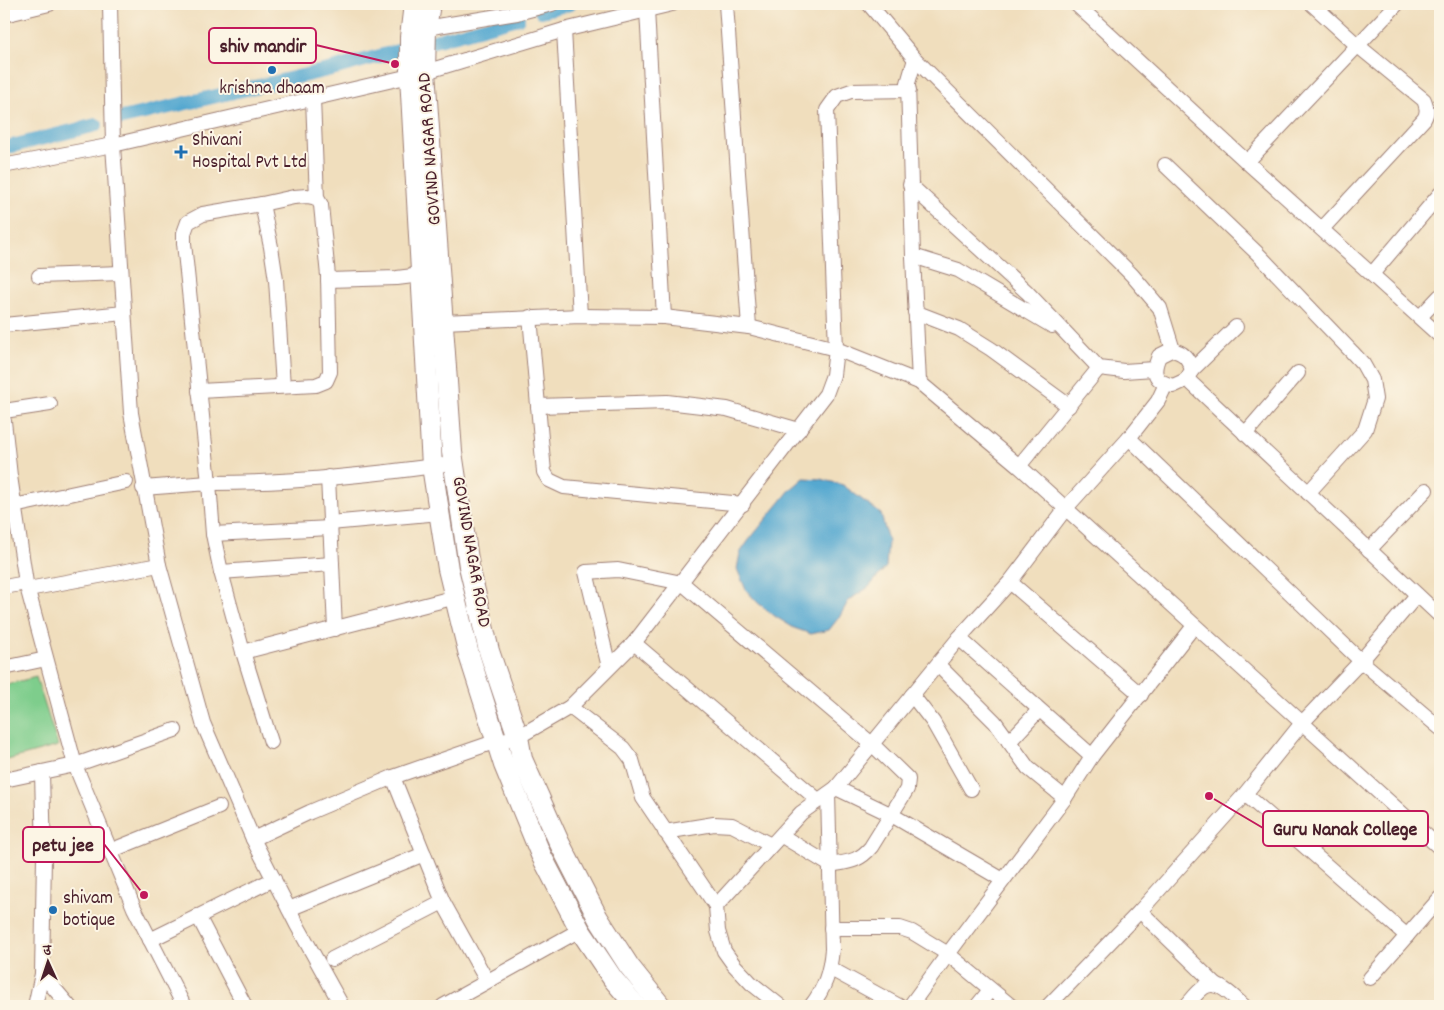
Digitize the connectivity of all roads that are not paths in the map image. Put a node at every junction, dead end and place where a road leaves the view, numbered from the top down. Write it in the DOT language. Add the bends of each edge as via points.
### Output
graph roads {
  1 [pos="44,4"];
  2 [pos="110,4"];
  3 [pos="414,4"];
  4 [pos="430,4"];
  5 [pos="552,4"];
  6 [pos="672,4"];
  7 [pos="726,4"];
  8 [pos="869,4"];
  9 [pos="1076,4"];
  10 [pos="1312,4"];
  11 [pos="1397,4"];
  12 [pos="647,10"];
  13 [pos="4,15"];
  14 [pos="564,30"];
  15 [pos="421,33"];
  16 [pos="1358,45"];
  17 [pos="915,59"];
  18 [pos="418,66"];
  19 [pos="909,90"];
  20 [pos="313,100"];
  21 [pos="114,146"];
  22 [pos="1247,162"];
  23 [pos="1165,165"];
  24 [pos="5,167"];
  25 [pos="910,185"];
  26 [pos="1440,194"];
  27 [pos="317,198"];
  28 [pos="262,204"];
  29 [pos="1322,229"];
  30 [pos="913,256"];
  31 [pos="121,274"];
  32 [pos="1372,274"];
  33 [pos="421,275"];
  34 [pos="39,276"];
  35 [pos="328,280"];
  36 [pos="1440,296"];
  37 [pos="915,312"];
  38 [pos="124,313"];
  39 [pos="580,316"];
  40 [pos="530,317"];
  41 [pos="664,317"];
  42 [pos="1420,317"];
  43 [pos="443,322"];
  44 [pos="4,325"];
  45 [pos="749,326"];
  46 [pos="1236,327"];
  47 [pos="1065,334"];
  48 [pos="1440,336"];
  49 [pos="836,349"];
  50 [pos="1173,350"];
  51 [pos="1099,368"];
  52 [pos="1154,369"];
  53 [pos="1298,373"];
  54 [pos="1189,375"];
  55 [pos="919,382"];
  56 [pos="1166,384"];
  57 [pos="283,386"];
  58 [pos="199,391"];
  59 [pos="50,404"];
  60 [pos="538,406"];
  61 [pos="1069,406"];
  62 [pos="4,411"];
  63 [pos="4,421"];
  64 [pos="798,430"];
  65 [pos="1245,434"];
  66 [pos="1129,438"];
  67 [pos="454,463"];
  68 [pos="432,466"];
  69 [pos="1019,466"];
  70 [pos="328,477"];
  71 [pos="126,482"];
  72 [pos="208,483"];
  73 [pos="143,488"];
  74 [pos="1426,490"];
  75 [pos="1308,493"];
  76 [pos="743,504"];
  77 [pos="14,506"];
  78 [pos="1066,508"];
  79 [pos="440,513"];
  80 [pos="330,526"];
  81 [pos="213,534"];
  82 [pos="1369,550"];
  83 [pos="332,564"];
  84 [pos="158,565"];
  85 [pos="221,572"];
  86 [pos="1010,582"];
  87 [pos="682,583"];
  88 [pos="27,586"];
  89 [pos="4,587"];
  90 [pos="1417,595"];
  91 [pos="456,597"];
  92 [pos="1439,612"];
  93 [pos="1194,626"];
  94 [pos="334,629"];
  95 [pos="960,638"];
  96 [pos="634,644"];
  97 [pos="243,652"];
  98 [pos="46,659"];
  99 [pos="1361,661"];
  100 [pos="938,665"];
  101 [pos="609,667"];
  102 [pos="4,668"];
  103 [pos="912,695"];
  104 [pos="1141,695"];
  105 [pos="570,706"];
  106 [pos="1039,710"];
  107 [pos="1302,723"];
  108 [pos="1440,728"];
  109 [pos="175,730"];
  110 [pos="518,737"];
  111 [pos="497,740"];
  112 [pos="271,742"];
  113 [pos="1009,742"];
  114 [pos="873,745"];
  115 [pos="1092,756"];
  116 [pos="75,765"];
  117 [pos="42,772"];
  118 [pos="393,777"];
  119 [pos="4,780"];
  120 [pos="971,789"];
  121 [pos="828,794"];
  122 [pos="1245,794"];
  123 [pos="1065,798"];
  124 [pos="219,807"];
  125 [pos="890,814"];
  126 [pos="665,832"];
  127 [pos="782,836"];
  128 [pos="253,839"];
  129 [pos="771,845"];
  130 [pos="1440,848"];
  131 [pos="110,851"];
  132 [pos="424,854"];
  133 [pos="830,866"];
  134 [pos="274,879"];
  135 [pos="1003,880"];
  136 [pos="1440,898"];
  137 [pos="443,902"];
  138 [pos="716,906"];
  139 [pos="289,909"];
  140 [pos="1140,911"];
  141 [pos="198,916"];
  142 [pos="831,928"];
  143 [pos="580,930"];
  144 [pos="1407,936"];
  145 [pos="150,940"];
  146 [pos="948,954"];
  147 [pos="332,959"];
  148 [pos="830,969"];
  149 [pos="42,974"];
  150 [pos="1370,978"];
  151 [pos="487,981"];
  152 [pos="1216,985"];
  153 [pos="990,990"];
  154 [pos="656,1005"];
  155 [pos="35,1006"];
  156 [pos="69,1006"];
  157 [pos="184,1006"];
  158 [pos="245,1006"];
  159 [pos="342,1006"];
  160 [pos="443,1006"];
  161 [pos="636,1006"];
  162 [pos="780,1006"];
  163 [pos="811,1006"];
  164 [pos="899,1006"];
  165 [pos="910,1006"];
  166 [pos="976,1006"];
  167 [pos="1011,1006"];
  168 [pos="1048,1006"];
  169 [pos="1186,1006"];
  170 [pos="1244,1006"];
  1 -- 13 [label="street"];
  2 -- 21 [label="street"];
  3 -- 15 [label="main road"];
  4 -- 15 [label="main road"];
  5 -- 15 [label="street"];
  6 -- 12 [label="street"];
  7 -- 45 [label="street"];
  8 -- 17 [label="street"];
  9 -- 22 [label="street"];
  10 -- 16 [label="street"];
  11 -- 16 [label="street"];
  12 -- 14 [label="street"];
  12 -- 41 [label="street"];
  14 -- 18 [label="street"];
  14 -- 39 [label="street"];
  15 -- 18 [label="main road"];
  16 -- 22 [label="street"];
  16 -- 29 [label="street" via="1424,100 1427,113"];
  17 -- 19 [label="street"];
  17 -- 50 [label="street" via="1132,275 1160,308"];
  18 -- 20 [label="street"];
  18 -- 33 [label="main road, GOVIND NAGAR ROAD"];
  18 -- 43 [label="main road, GOVIND NAGAR ROAD"];
  19 -- 25 [label="street"];
  19 -- 49 [label="street" via="851,91 837,96 827,110"];
  20 -- 21 [label="street"];
  20 -- 27 [label="street"];
  21 -- 24 [label="street"];
  21 -- 31 [label="street"];
  22 -- 29 [label="street"];
  23 -- 75 [label="street" via="1257,253 1363,364 1372,380 1375,399 1366,430"];
  25 -- 30 [label="street"];
  25 -- 47 [label="street" via="1027,292"];
  26 -- 32 [label="street"];
  27 -- 28 [label="street" via="294,197"];
  27 -- 35 [label="street" via="324,223"];
  28 -- 57 [label="street" via="276,280"];
  28 -- 58 [label="street" via="203,214 188,222 184,232"];
  29 -- 32 [label="street"];
  30 -- 37 [label="street"];
  30 -- 47 [label="street" via="958,270"];
  31 -- 34 [label="street"];
  31 -- 38 [label="street"];
  32 -- 42 [label="street"];
  33 -- 35 [label="street"];
  33 -- 68 [label="main road, GOVIND NAGAR ROAD"];
  35 -- 57 [label="street" via="330,372 326,380 316,385"];
  36 -- 42 [label="street"];
  37 -- 55 [label="street"];
  37 -- 61 [label="street" via="959,329 992,349"];
  38 -- 44 [label="street"];
  38 -- 73 [label="street" via="131,414"];
  39 -- 40 [label="street"];
  39 -- 41 [label="street"];
  40 -- 43 [label="street"];
  40 -- 60 [label="street"];
  41 -- 45 [label="street"];
  42 -- 48 [label="street"];
  43 -- 67 [label="main road, GOVIND NAGAR ROAD"];
  45 -- 49 [label="street"];
  46 -- 54 [label="street"];
  47 -- 51 [label="street"];
  49 -- 55 [label="street"];
  49 -- 64 [label="street" via="833,375 826,394"];
  50 -- 52 [label="street" via="1159,356"];
  50 -- 54 [label="street" via="1189,360"];
  51 -- 52 [label="street" via="1124,371"];
  51 -- 61 [label="street"];
  52 -- 56 [label="street" via="1160,381"];
  53 -- 65 [label="street"];
  54 -- 56 [label="street" via="1173,386"];
  54 -- 65 [label="street"];
  55 -- 69 [label="street"];
  56 -- 66 [label="street" via="1158,401"];
  57 -- 58 [label="street"];
  58 -- 72 [label="street"];
  59 -- 62 [label="street"];
  60 -- 64 [label="street" via="667,402 727,410"];
  60 -- 76 [label="street" via="544,472 549,480 564,487"];
  61 -- 69 [label="street"];
  63 -- 77 [label="street"];
  64 -- 76 [label="street"];
  65 -- 75 [label="street"];
  66 -- 78 [label="street"];
  66 -- 99 [label="street"];
  67 -- 68 [label="street"];
  67 -- 110 [label="main road, GOVIND NAGAR ROAD" via="469,566 489,651"];
  68 -- 70 [label="street"];
  68 -- 79 [label="main road, GOVIND NAGAR ROAD"];
  69 -- 78 [label="street"];
  70 -- 72 [label="street"];
  70 -- 80 [label="street"];
  71 -- 77 [label="street"];
  72 -- 73 [label="street"];
  72 -- 81 [label="street"];
  73 -- 84 [label="street"];
  74 -- 82 [label="street"];
  75 -- 82 [label="street"];
  76 -- 87 [label="street"];
  77 -- 88 [label="street"];
  78 -- 86 [label="street"];
  78 -- 93 [label="street"];
  79 -- 80 [label="street"];
  79 -- 91 [label="main road, GOVIND NAGAR ROAD" via="448,569"];
  80 -- 81 [label="street"];
  80 -- 83 [label="street"];
  81 -- 85 [label="street"];
  82 -- 90 [label="street"];
  83 -- 85 [label="street"];
  83 -- 94 [label="street"];
  84 -- 88 [label="street"];
  84 -- 128 [label="street" via="202,723"];
  85 -- 97 [label="street"];
  86 -- 95 [label="street"];
  86 -- 104 [label="street"];
  87 -- 96 [label="street"];
  87 -- 101 [label="street" via="618,570 586,572"];
  87 -- 114 [label="street"];
  88 -- 89 [label="street"];
  88 -- 98 [label="street"];
  90 -- 92 [label="street"];
  90 -- 99 [label="street"];
  91 -- 94 [label="street"];
  91 -- 111 [label="main road, GOVIND NAGAR ROAD" via="470,655"];
  93 -- 104 [label="street"];
  93 -- 107 [label="street"];
  94 -- 97 [label="street"];
  95 -- 100 [label="street"];
  95 -- 106 [label="street"];
  96 -- 101 [label="street"];
  96 -- 121 [label="street"];
  97 -- 112 [label="street"];
  98 -- 102 [label="street"];
  98 -- 116 [label="street"];
  99 -- 107 [label="street"];
  99 -- 108 [label="street"];
  100 -- 103 [label="street"];
  100 -- 113 [label="street" via="995,722"];
  101 -- 105 [label="street"];
  103 -- 114 [label="street"];
  103 -- 120 [label="street" via="933,722"];
  104 -- 115 [label="street"];
  105 -- 110 [label="street"];
  105 -- 126 [label="street" via="623,748 632,760 642,798"];
  106 -- 113 [label="street"];
  106 -- 115 [label="street"];
  107 -- 122 [label="street"];
  107 -- 130 [label="street"];
  109 -- 116 [label="street"];
  110 -- 111 [label="street"];
  110 -- 154 [label="main road, GOVIND NAGAR ROAD" via="522,759 598,918"];
  111 -- 118 [label="street"];
  111 -- 143 [label="main road, GOVIND NAGAR ROAD" via="541,855"];
  113 -- 123 [label="street" via="1028,768"];
  114 -- 121 [label="street"];
  114 -- 125 [label="street" via="908,779 907,789"];
  115 -- 123 [label="street"];
  116 -- 117 [label="street"];
  116 -- 131 [label="street"];
  117 -- 119 [label="street"];
  117 -- 149 [label="street"];
  118 -- 128 [label="street"];
  118 -- 132 [label="street"];
  121 -- 125 [label="street"];
  121 -- 127 [label="street" via="801,813"];
  121 -- 133 [label="street"];
  122 -- 140 [label="street"];
  122 -- 144 [label="street"];
  123 -- 135 [label="street"];
  124 -- 131 [label="street"];
  125 -- 133 [label="street" via="864,856"];
  125 -- 135 [label="street"];
  126 -- 129 [label="street" via="714,824 732,825"];
  126 -- 138 [label="street"];
  127 -- 129 [label="street"];
  127 -- 133 [label="street"];
  128 -- 134 [label="street"];
  129 -- 138 [label="street"];
  131 -- 145 [label="street"];
  132 -- 137 [label="street"];
  132 -- 139 [label="street"];
  133 -- 142 [label="street"];
  134 -- 139 [label="street"];
  134 -- 141 [label="street"];
  135 -- 146 [label="street"];
  136 -- 144 [label="street"];
  137 -- 147 [label="street"];
  137 -- 151 [label="street"];
  138 -- 162 [label="street" via="724,951 751,983"];
  139 -- 159 [label="street"];
  140 -- 152 [label="street"];
  140 -- 168 [label="street"];
  141 -- 145 [label="street"];
  141 -- 158 [label="street"];
  142 -- 146 [label="street" via="900,928"];
  142 -- 148 [label="street"];
  143 -- 151 [label="street"];
  143 -- 161 [label="main road, GOVIND NAGAR ROAD"];
  144 -- 150 [label="street"];
  145 -- 157 [label="street"];
  146 -- 153 [label="street"];
  146 -- 165 [label="street"];
  148 -- 163 [label="street" via="820,994"];
  148 -- 164 [label="street"];
  149 -- 155 [label="street"];
  149 -- 156 [label="street"];
  151 -- 160 [label="street"];
  152 -- 169 [label="street" via="1202,988"];
  152 -- 170 [label="street"];
  153 -- 166 [label="street"];
  153 -- 167 [label="street"];
}
